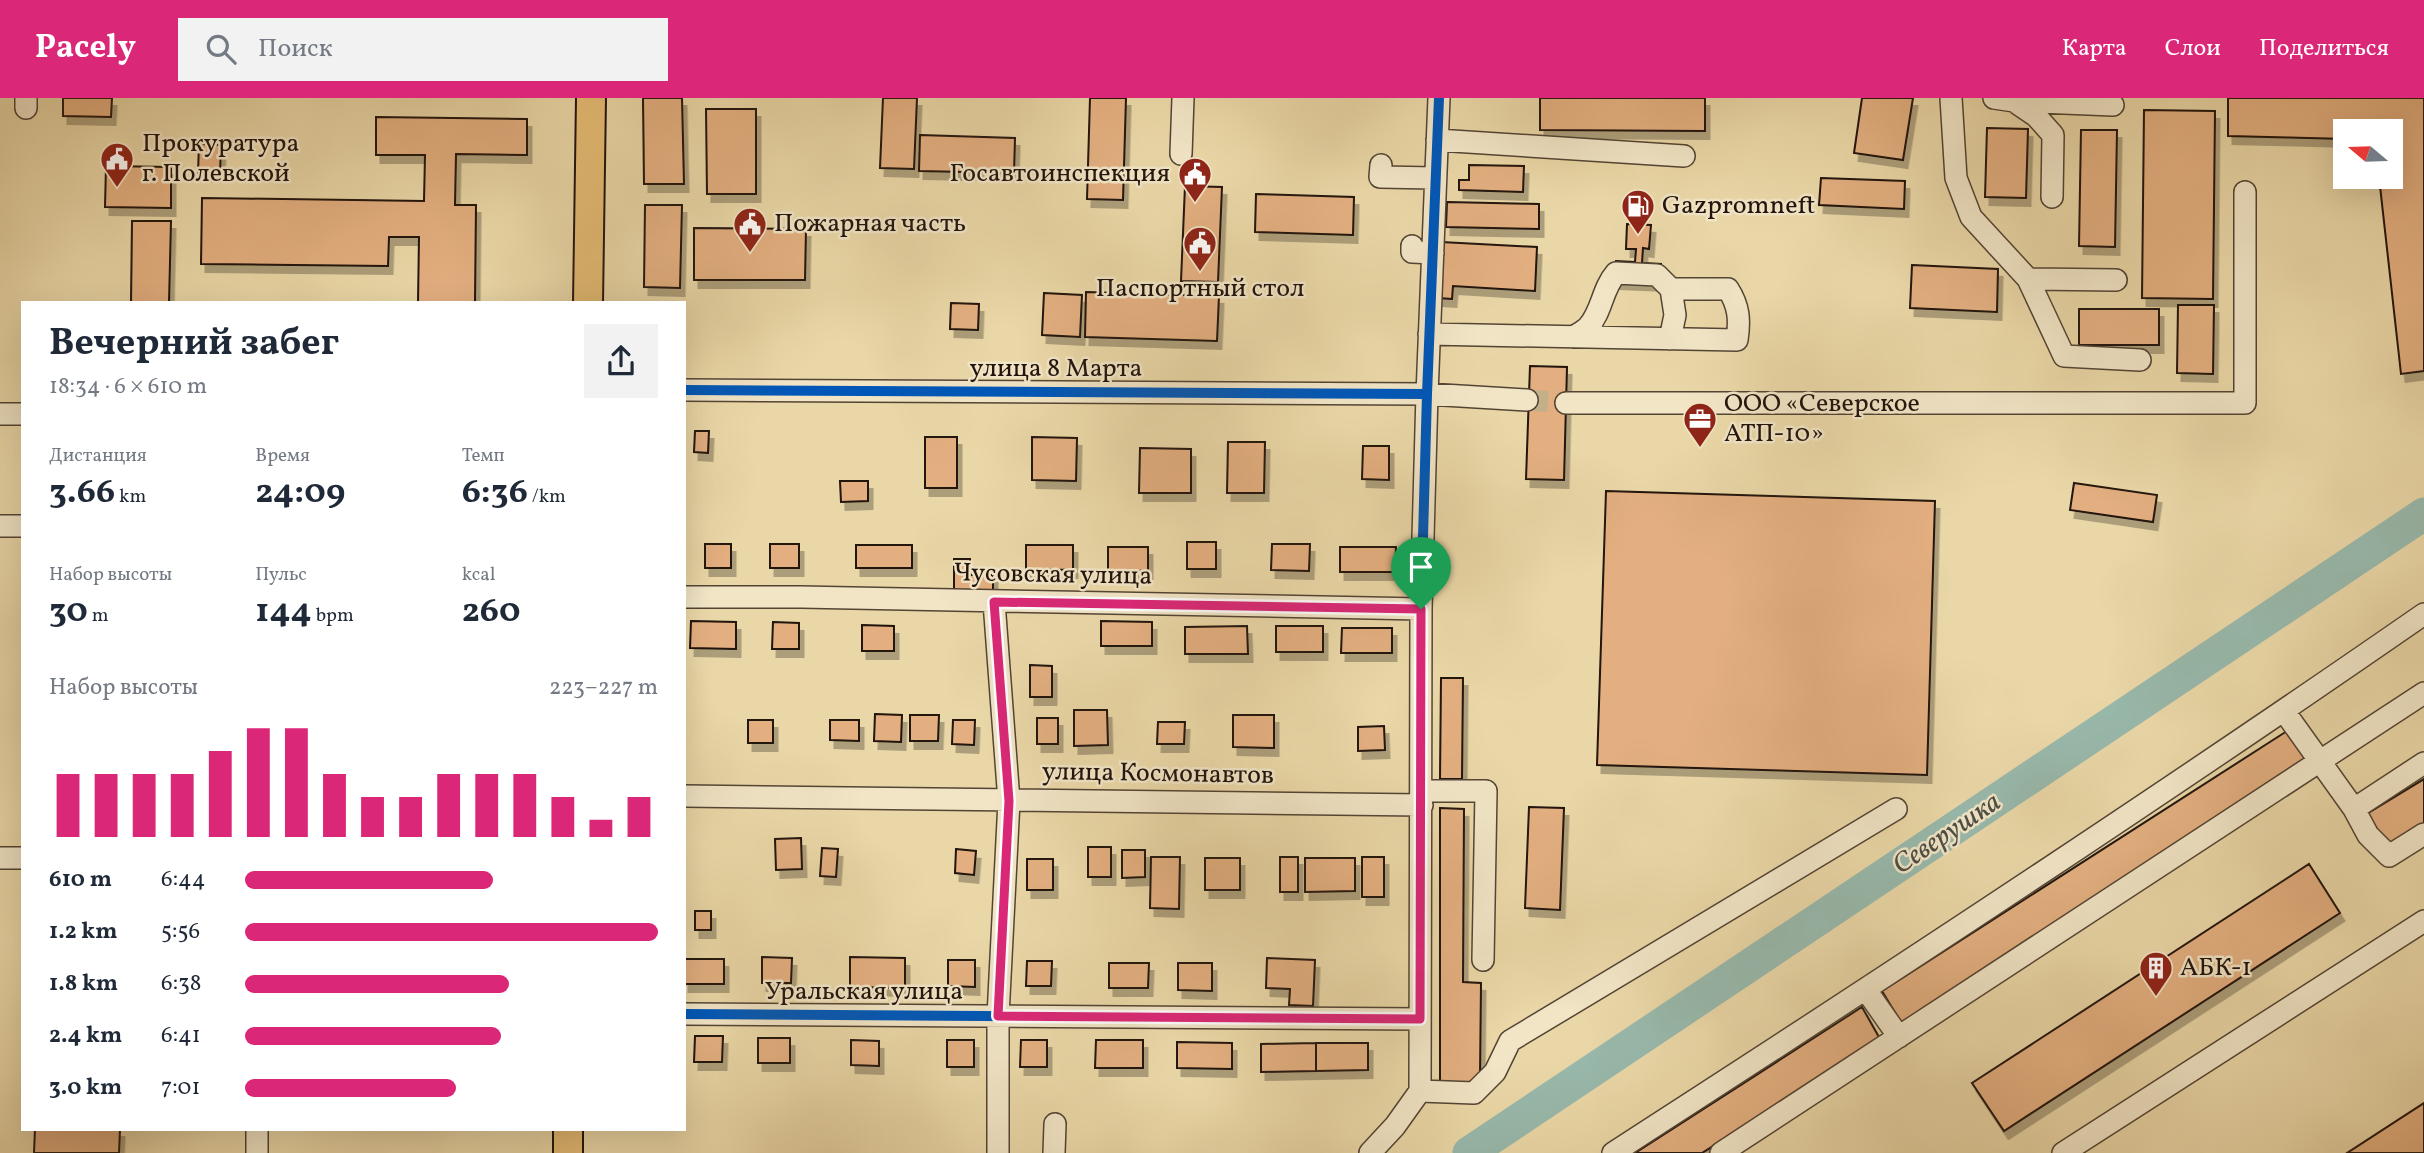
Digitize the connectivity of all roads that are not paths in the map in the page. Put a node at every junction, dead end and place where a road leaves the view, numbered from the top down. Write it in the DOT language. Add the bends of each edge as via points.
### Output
graph roads {
  1 [pos="591,98"];
  2 [pos="1184,98"];
  3 [pos="1438,98"];
  4 [pos="1951,98"];
  5 [pos="2004,100"];
  6 [pos="2113,105"];
  7 [pos="1437,140"];
  8 [pos="1181,154"];
  9 [pos="1684,156"];
  10 [pos="1381,165"];
  11 [pos="1436,178"];
  12 [pos="2245,192"];
  13 [pos="2052,197"];
  14 [pos="1412,246"];
  15 [pos="1433,253"];
  16 [pos="2028,279"];
  17 [pos="2116,280"];
  18 [pos="1671,289"];
  19 [pos="588,301"];
  20 [pos="1429,334"];
  21 [pos="1574,337"];
  22 [pos="1670,339"];
  23 [pos="2140,360"];
  24 [pos="686,390"];
  25 [pos="1427,394"];
  26 [pos="1527,400"];
  27 [pos="1566,402"];
  28 [pos="0,414"];
  29 [pos="21,414"];
  30 [pos="0,526"];
  31 [pos="21,526"];
  32 [pos="686,597"];
  33 [pos="994,602"];
  34 [pos="1421,609"];
  35 [pos="2424,614"];
  36 [pos="2424,693"];
  37 [pos="2284,711"];
  38 [pos="2321,761"];
  39 [pos="2424,763"];
  40 [pos="686,796"];
  41 [pos="1422,798"];
  42 [pos="1009,801"];
  43 [pos="2354,808"];
  44 [pos="1896,809"];
  45 [pos="2424,834"];
  46 [pos="0,858"];
  47 [pos="21,858"];
  48 [pos="2424,921"];
  49 [pos="1483,960"];
  50 [pos="1866,990"];
  51 [pos="686,1014"];
  52 [pos="998,1016"];
  53 [pos="1420,1019"];
  54 [pos="1899,1037"];
  55 [pos="1420,1091"];
  56 [pos="1055,1124"];
  57 [pos="257,1131"];
  58 [pos="568,1131"];
  59 [pos="257,1153"];
  60 [pos="568,1153"];
  61 [pos="998,1153"];
  62 [pos="1054,1153"];
  63 [pos="1370,1153"];
  64 [pos="1613,1153"];
  65 [pos="1721,1153"];
  66 [pos="2063,1153"];
  1 -- 19 [label="main road"];
  2 -- 8 [label="street"];
  3 -- 7 [label="street"];
  4 -- 16 [label="street" via="1956,178 1971,217"];
  5 -- 6 [label="street"];
  5 -- 13 [label="street" via="2036,116 2053,135"];
  7 -- 9 [label="street"];
  7 -- 11 [label="street"];
  10 -- 11 [label="street" via="1380,177"];
  11 -- 15 [label="street"];
  12 -- 27 [label="street" via="2245,403"];
  14 -- 15 [label="street" via="1412,252"];
  15 -- 20 [label="street"];
  16 -- 17 [label="street"];
  16 -- 23 [label="street" via="2064,356"];
  18 -- 21 [label="street" via="1657,275 1616,273 1595,316"];
  18 -- 22 [label="street" via="1675,315"];
  18 -- 22 [label="street" via="1728,289 1736,302 1739,328 1737,340"];
  20 -- 21 [label="street"];
  20 -- 25 [label="street"];
  21 -- 22 [label="street"];
  24 -- 25 [label="street, улица 8 Марта"];
  25 -- 26 [label="street, улица 8 Марта"];
  25 -- 34 [label="street"];
  28 -- 29 [label="street"];
  30 -- 31 [label="street"];
  32 -- 33 [label="street, Чусовская улица"];
  33 -- 34 [label="street, Чусовская улица"];
  33 -- 42 [label="street"];
  34 -- 41 [label="street"];
  35 -- 37 [label="street"];
  36 -- 38 [label="street"];
  37 -- 38 [label="street"];
  37 -- 50 [label="street"];
  38 -- 43 [label="street"];
  38 -- 54 [label="street"];
  39 -- 43 [label="street"];
  40 -- 42 [label="street, улица Космонавтов"];
  41 -- 42 [label="street, улица Космонавтов"];
  41 -- 49 [label="street, улица Космонавтов" via="1486,791"];
  41 -- 53 [label="street"];
  42 -- 52 [label="street"];
  43 -- 45 [label="street" via="2368,835 2389,856"];
  44 -- 55 [label="street" via="1510,1041 1495,1072 1474,1093"];
  46 -- 47 [label="street"];
  48 -- 66 [label="street"];
  50 -- 54 [label="street"];
  50 -- 64 [label="street"];
  51 -- 52 [label="street, Уральская улица"];
  52 -- 53 [label="street, Уральская улица"];
  52 -- 61 [label="street"];
  53 -- 55 [label="street"];
  54 -- 65 [label="street"];
  55 -- 63 [label="street"];
  56 -- 62 [label="street"];
  57 -- 59 [label="street"];
  58 -- 60 [label="main road"];
}
